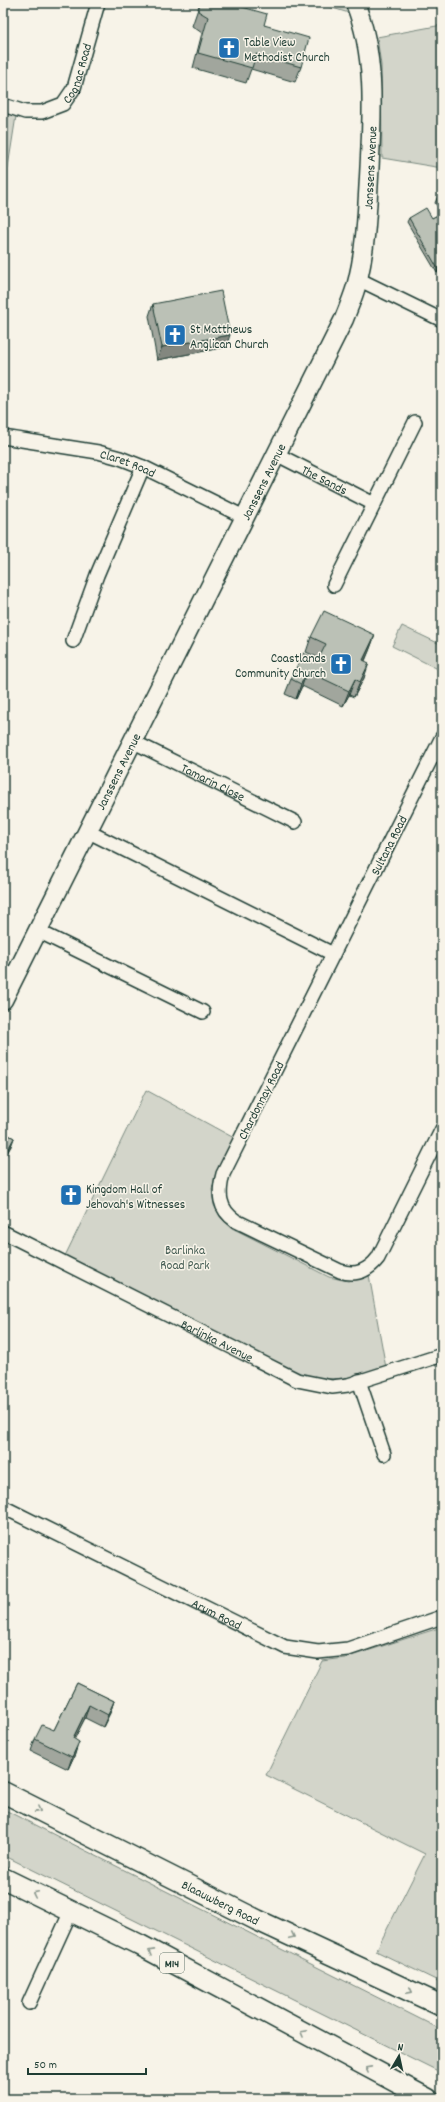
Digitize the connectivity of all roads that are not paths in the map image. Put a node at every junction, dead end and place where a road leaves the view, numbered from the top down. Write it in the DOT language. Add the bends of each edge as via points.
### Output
graph roads {
  1 [pos="98,3"];
  2 [pos="355,3"];
  3 [pos="3,105"];
  4 [pos="358,279"];
  5 [pos="442,320"];
  6 [pos="415,422"];
  7 [pos="3,437"];
  8 [pos="276,454"];
  9 [pos="144,467"];
  10 [pos="374,504"];
  11 [pos="244,517"];
  12 [pos="334,584"];
  13 [pos="73,641"];
  14 [pos="442,737"];
  15 [pos="132,741"];
  16 [pos="295,822"];
  17 [pos="87,831"];
  18 [pos="38,931"];
  19 [pos="333,954"];
  20 [pos="4,996"];
  21 [pos="203,1012"];
  22 [pos="442,1129"];
  23 [pos="3,1232"];
  24 [pos="442,1355"];
  25 [pos="359,1381"];
  26 [pos="384,1454"];
  27 [pos="3,1507"];
  28 [pos="442,1617"];
  29 [pos="3,1792"];
  30 [pos="3,1878"];
  31 [pos="71,1911"];
  32 [pos="29,2003"];
  33 [pos="442,2006"];
  34 [pos="428,2099"];
  1 -- 3 [label="street, Cognac Road" via="74,88 63,104 42,112 26,112"];
  2 -- 4 [label="street, Janssens Avenue" via="366,36 370,64 366,233"];
  4 -- 5 [label="street"];
  4 -- 8 [label="street, Janssens Avenue" via="344,319"];
  6 -- 10 [label="street"];
  7 -- 9 [label="street, Claret Road" via="98,452"];
  8 -- 10 [label="street, The Sands"];
  8 -- 11 [label="street, Janssens Avenue"];
  9 -- 11 [label="street, Claret Road"];
  9 -- 13 [label="street" via="97,575"];
  10 -- 12 [label="street"];
  11 -- 15 [label="street, Janssens Avenue"];
  14 -- 19 [label="street, Sultana Road"];
  15 -- 16 [label="street, Tamarin Close"];
  15 -- 17 [label="street, Janssens Avenue"];
  17 -- 18 [label="street, Janssens Avenue"];
  17 -- 19 [label="street"];
  18 -- 20 [label="street, Janssens Avenue"];
  18 -- 21 [label="street"];
  19 -- 22 [label="street, Chardonnay Road" via="223,1174 219,1192 224,1209 236,1221 340,1271 364,1271 378,1258"];
  23 -- 25 [label="street, Barlinka Avenue" via="297,1380 332,1387"];
  24 -- 25 [label="street, Barlinka Avenue"];
  25 -- 26 [label="street"];
  27 -- 28 [label="street, Arum Road" via="285,1647 318,1652 348,1649"];
  29 -- 33 [label="main road, Blaauwberg Road, one-way" via="257,1920"];
  31 -- 30 [label="main road, M14, one-way"];
  31 -- 32 [label="street"];
  34 -- 31 [label="main road, M14, one-way" via="140,1945"];
}
